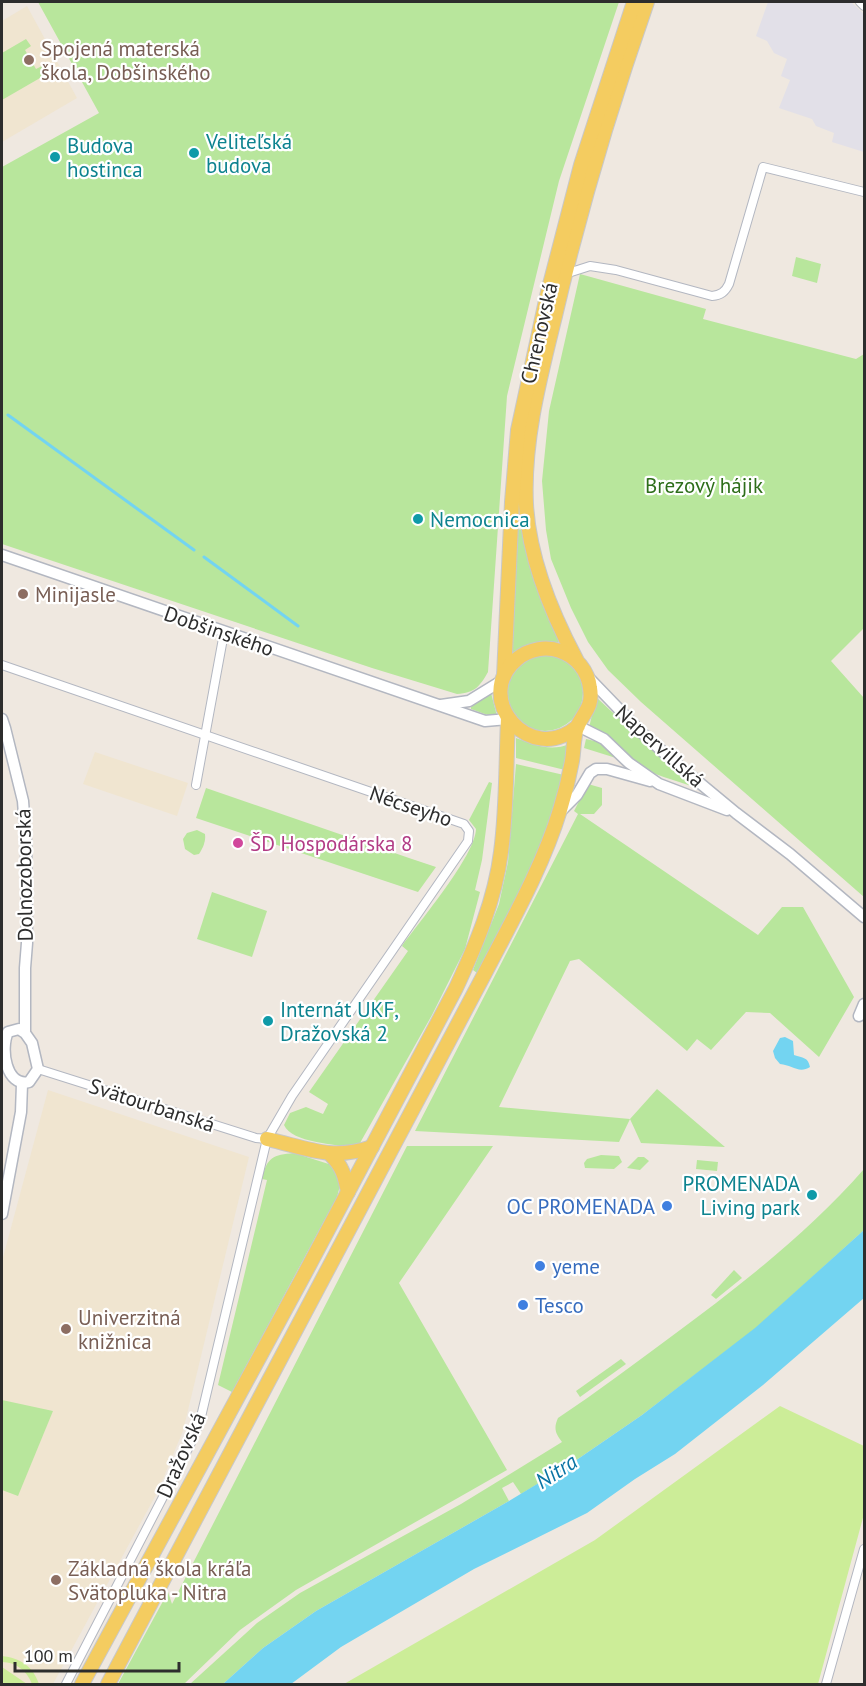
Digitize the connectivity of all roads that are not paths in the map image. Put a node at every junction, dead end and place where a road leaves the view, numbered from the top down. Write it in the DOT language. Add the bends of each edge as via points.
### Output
graph roads {
  1 [pos="634,2"];
  2 [pos="647,2"];
  3 [pos="860,2"];
  4 [pos="864,6"];
  5 [pos="864,192"];
  6 [pos="565,274"];
  7 [pos="2,555"];
  8 [pos="224,633"];
  9 [pos="577,661"];
  10 [pos="2,665"];
  11 [pos="587,676"];
  12 [pos="504,678"];
  13 [pos="438,705"];
  14 [pos="508,719"];
  15 [pos="3,725"];
  16 [pos="578,726"];
  17 [pos="205,735"];
  18 [pos="659,784"];
  19 [pos="196,785"];
  20 [pos="560,812"];
  21 [pos="736,813"];
  22 [pos="864,917"];
  23 [pos="864,1004"];
  24 [pos="863,1013"];
  25 [pos="25,1033"];
  26 [pos="3,1037"];
  27 [pos="38,1069"];
  28 [pos="22,1084"];
  29 [pos="267,1139"];
  30 [pos="372,1147"];
  31 [pos="331,1155"];
  32 [pos="348,1192"];
  33 [pos="2,1214"];
  34 [pos="864,1549"];
  35 [pos="66,1684"];
  36 [pos="82,1684"];
  37 [pos="108,1684"];
  38 [pos="826,1684"];
  1 -- 12 [label="main road, Chrenovská" via="581,165 518,430"];
  2 -- 6 [label="main road, Chrenovská" via="619,80"];
  3 -- 4 [label="street"];
  5 -- 6 [label="street, Chrenovská" via="763,167 729,284 719,295 590,266"];
  6 -- 9 [label="main road, Chrenovská" via="533,411 526,506 547,596"];
  7 -- 8 [label="street, Dobšinského"];
  8 -- 13 [label="street, Dobšinského"];
  8 -- 17 [label="street"];
  9 -- 11 [label="main road"];
  9 -- 12 [label="main road" via="561,651 539,649 518,658"];
  10 -- 17 [label="street, Nécseyho"];
  11 -- 16 [label="main road" via="590,702"];
  11 -- 21 [label="street, Napervillská" via="641,732"];
  12 -- 13 [label="street, Dobšinského" via="469,700"];
  12 -- 14 [label="main road" via="501,700"];
  13 -- 14 [label="street, Dobšinského" via="485,721"];
  14 -- 16 [label="main road" via="524,733 543,739 564,735"];
  14 -- 30 [label="main road" via="501,854 481,930 456,988"];
  15 -- 25 [label="street, Dolnozoborská" via="23,801"];
  16 -- 18 [label="street, Napervillská" via="604,739"];
  16 -- 20 [label="main road"];
  17 -- 19 [label="street"];
  17 -- 29 [label="street, Nécseyho" via="464,824 469,831 468,841 292,1096"];
  18 -- 20 [label="street" via="596,769"];
  18 -- 21 [label="street, Napervillská"];
  20 -- 37 [label="main road" via="518,911"];
  21 -- 22 [label="street, Napervillská"];
  23 -- 24 [label="street"];
  25 -- 26 [label="street" via="19,1029"];
  25 -- 27 [label="street, Dolnozoborská" via="32,1043"];
  26 -- 28 [label="street" via="10,1073"];
  27 -- 28 [label="street" via="29,1082"];
  27 -- 29 [label="street, Svätourbanská"];
  28 -- 33 [label="street" via="21,1112"];
  29 -- 31 [label="main road"];
  29 -- 35 [label="street, Dražovská" via="200,1421"];
  30 -- 31 [label="main road"];
  30 -- 32 [label="main road"];
  31 -- 32 [label="main road" via="344,1171"];
  32 -- 36 [label="main road"];
  34 -- 38 [label="street"];
}
